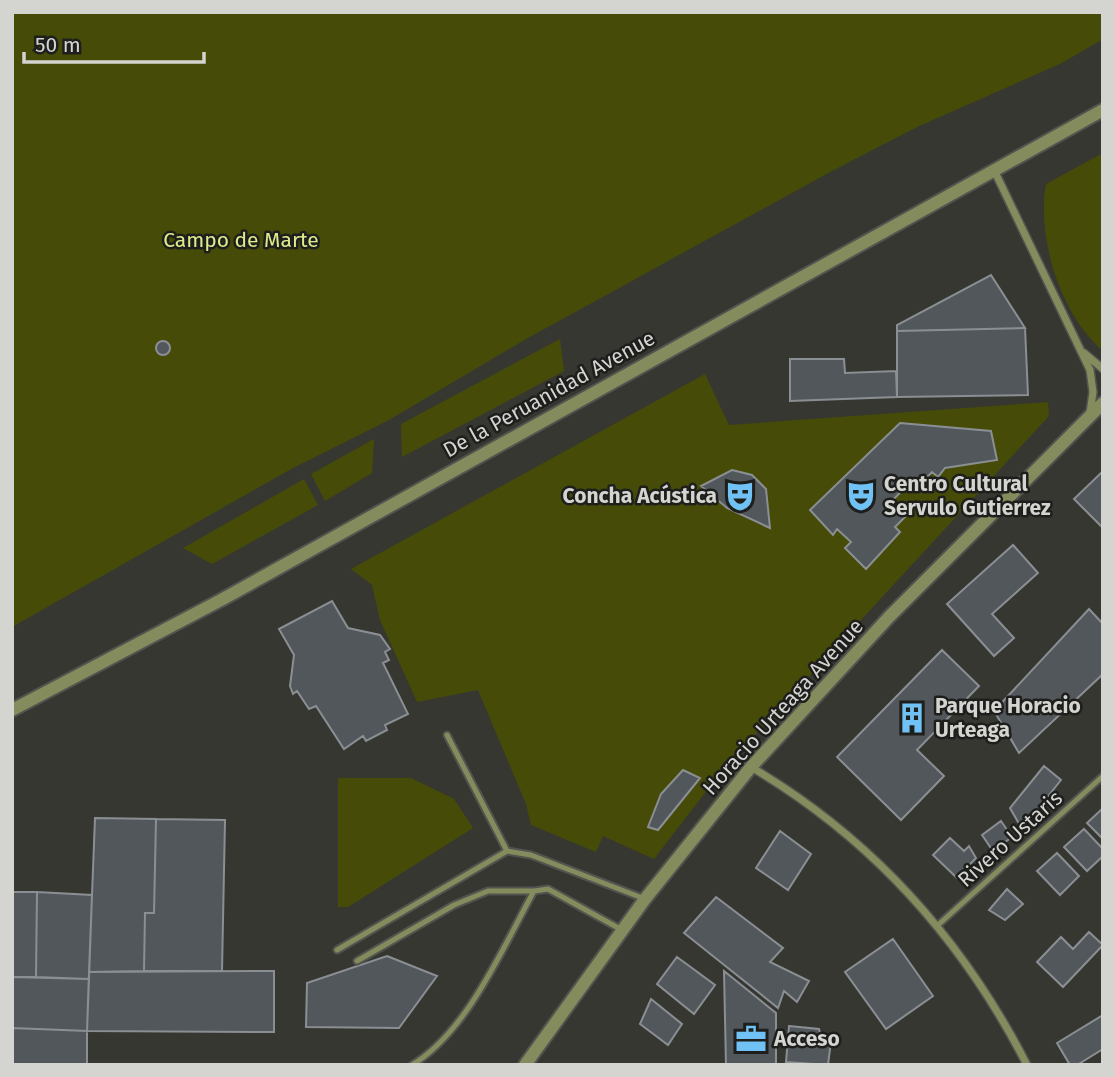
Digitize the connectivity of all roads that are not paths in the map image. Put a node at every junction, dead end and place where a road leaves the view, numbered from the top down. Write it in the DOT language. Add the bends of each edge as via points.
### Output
graph roads {
  1 [pos="1103,110"];
  2 [pos="995,170"];
  3 [pos="1081,350"];
  4 [pos="1103,369"];
  5 [pos="1103,403"];
  6 [pos="1090,415"];
  7 [pos="12,710"];
  8 [pos="447,735"];
  9 [pos="751,767"];
  10 [pos="1103,776"];
  11 [pos="507,851"];
  12 [pos="534,891"];
  13 [pos="645,899"];
  14 [pos="938,925"];
  15 [pos="622,930"];
  16 [pos="337,950"];
  17 [pos="357,961"];
  18 [pos="412,1065"];
  19 [pos="525,1065"];
  20 [pos="1027,1065"];
  1 -- 2 [label="street, De la Peruanidad Avenue"];
  2 -- 3 [label="street"];
  2 -- 7 [label="street, De la Peruanidad Avenue" via="221,600"];
  3 -- 4 [label="street"];
  3 -- 6 [label="street" via="1090,370"];
  5 -- 6 [label="street, Horacio Urteaga Avenue"];
  6 -- 9 [label="street, Horacio Urteaga Avenue" via="828,680"];
  8 -- 11 [label="lane"];
  9 -- 13 [label="street, Horacio Urteaga Avenue"];
  9 -- 14 [label="street" via="852,838"];
  10 -- 14 [label="lane, Rivero Ustaris"];
  11 -- 13 [label="lane" via="531,855"];
  11 -- 16 [label="lane"];
  12 -- 15 [label="lane" via="548,889"];
  12 -- 17 [label="lane" via="488,891 454,905"];
  12 -- 18 [label="lane" via="451,1031 429,1055"];
  13 -- 15 [label="street, Horacio Urteaga Avenue"];
  14 -- 20 [label="street" via="982,984"];
  15 -- 19 [label="street, Horacio Urteaga Avenue"];
}
